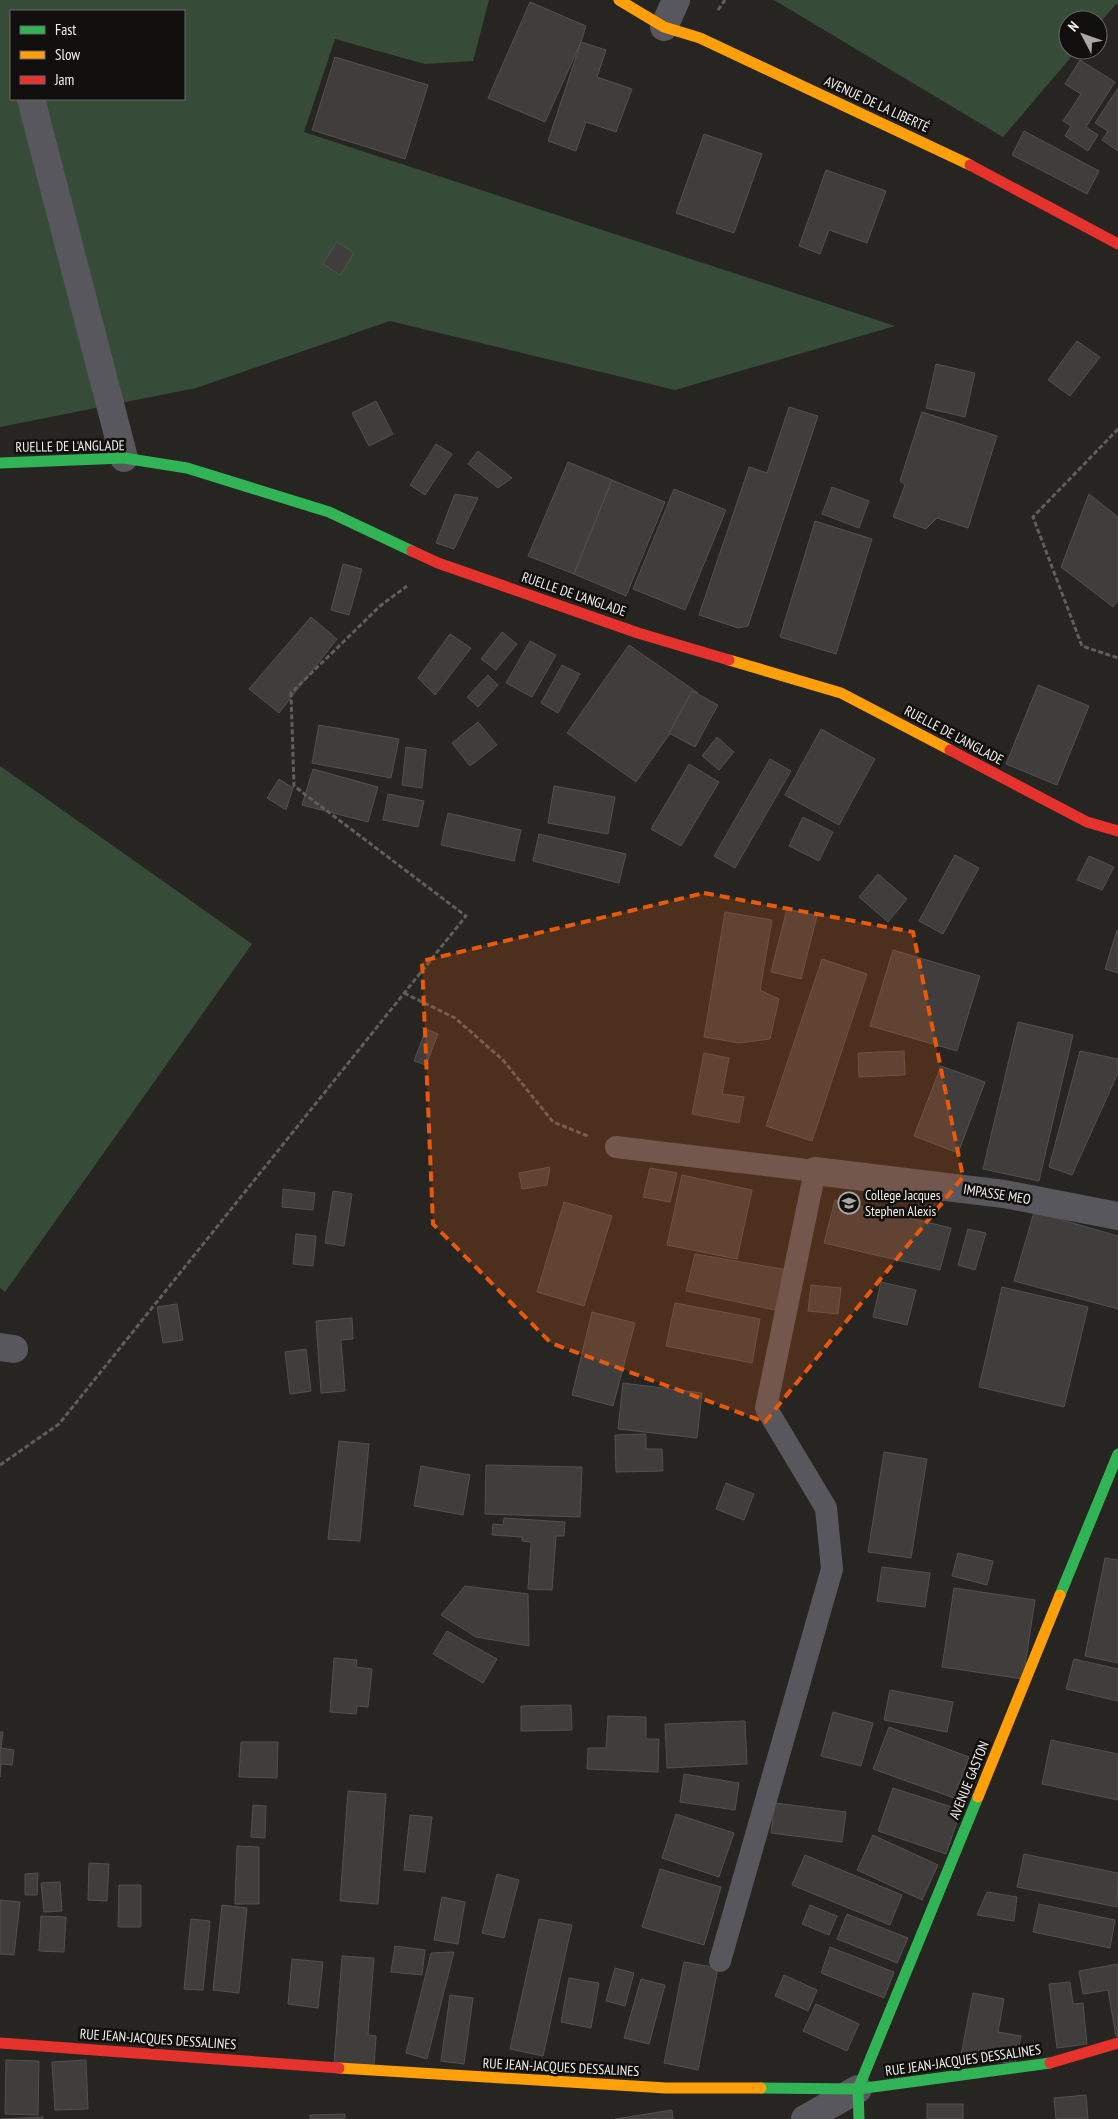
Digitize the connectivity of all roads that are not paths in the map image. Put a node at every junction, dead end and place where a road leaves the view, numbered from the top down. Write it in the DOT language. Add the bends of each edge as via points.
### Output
graph roads {
  1 [pos="619,0"];
  2 [pos="676,0"];
  3 [pos="664,27"];
  4 [pos="31,100"];
  5 [pos="1118,244"];
  6 [pos="124,458"];
  7 [pos="0,463"];
  8 [pos="1118,831"];
  9 [pos="616,1147"];
  10 [pos="815,1171"];
  11 [pos="1118,1216"];
  12 [pos="1118,1454"];
  13 [pos="720,1961"];
  14 [pos="0,2043"];
  15 [pos="1118,2044"];
  16 [pos="858,2088"];
  17 [pos="805,2119"];
  18 [pos="859,2119"];
  1 -- 3 [label="street, AVENUE DE LA LIBERTÉ"];
  2 -- 3 [label="street"];
  3 -- 5 [label="street, AVENUE DE LA LIBERTÉ" via="700,38 980,170"];
  4 -- 6 [label="street"];
  6 -- 7 [label="street, RUELLE DE L'ANGLADE"];
  6 -- 8 [label="street, RUELLE DE L'ANGLADE" via="187,468 329,512 438,563 638,633 841,693 1087,822"];
  9 -- 10 [label="lane"];
  10 -- 11 [label="street, IMPASSE MEO" via="1004,1194"];
  10 -- 13 [label="lane" via="766,1408 826,1508 832,1569"];
  12 -- 16 [label="street, AVENUE GASTON"];
  14 -- 16 [label="street, RUE JEAN-JACQUES DESSALINES" via="432,2075 646,2087"];
  15 -- 16 [label="street, RUE JEAN-JACQUES DESSALINES" via="1046,2064"];
  16 -- 17 [label="street"];
  16 -- 18 [label="street, AVENUE GASTON"];
}
